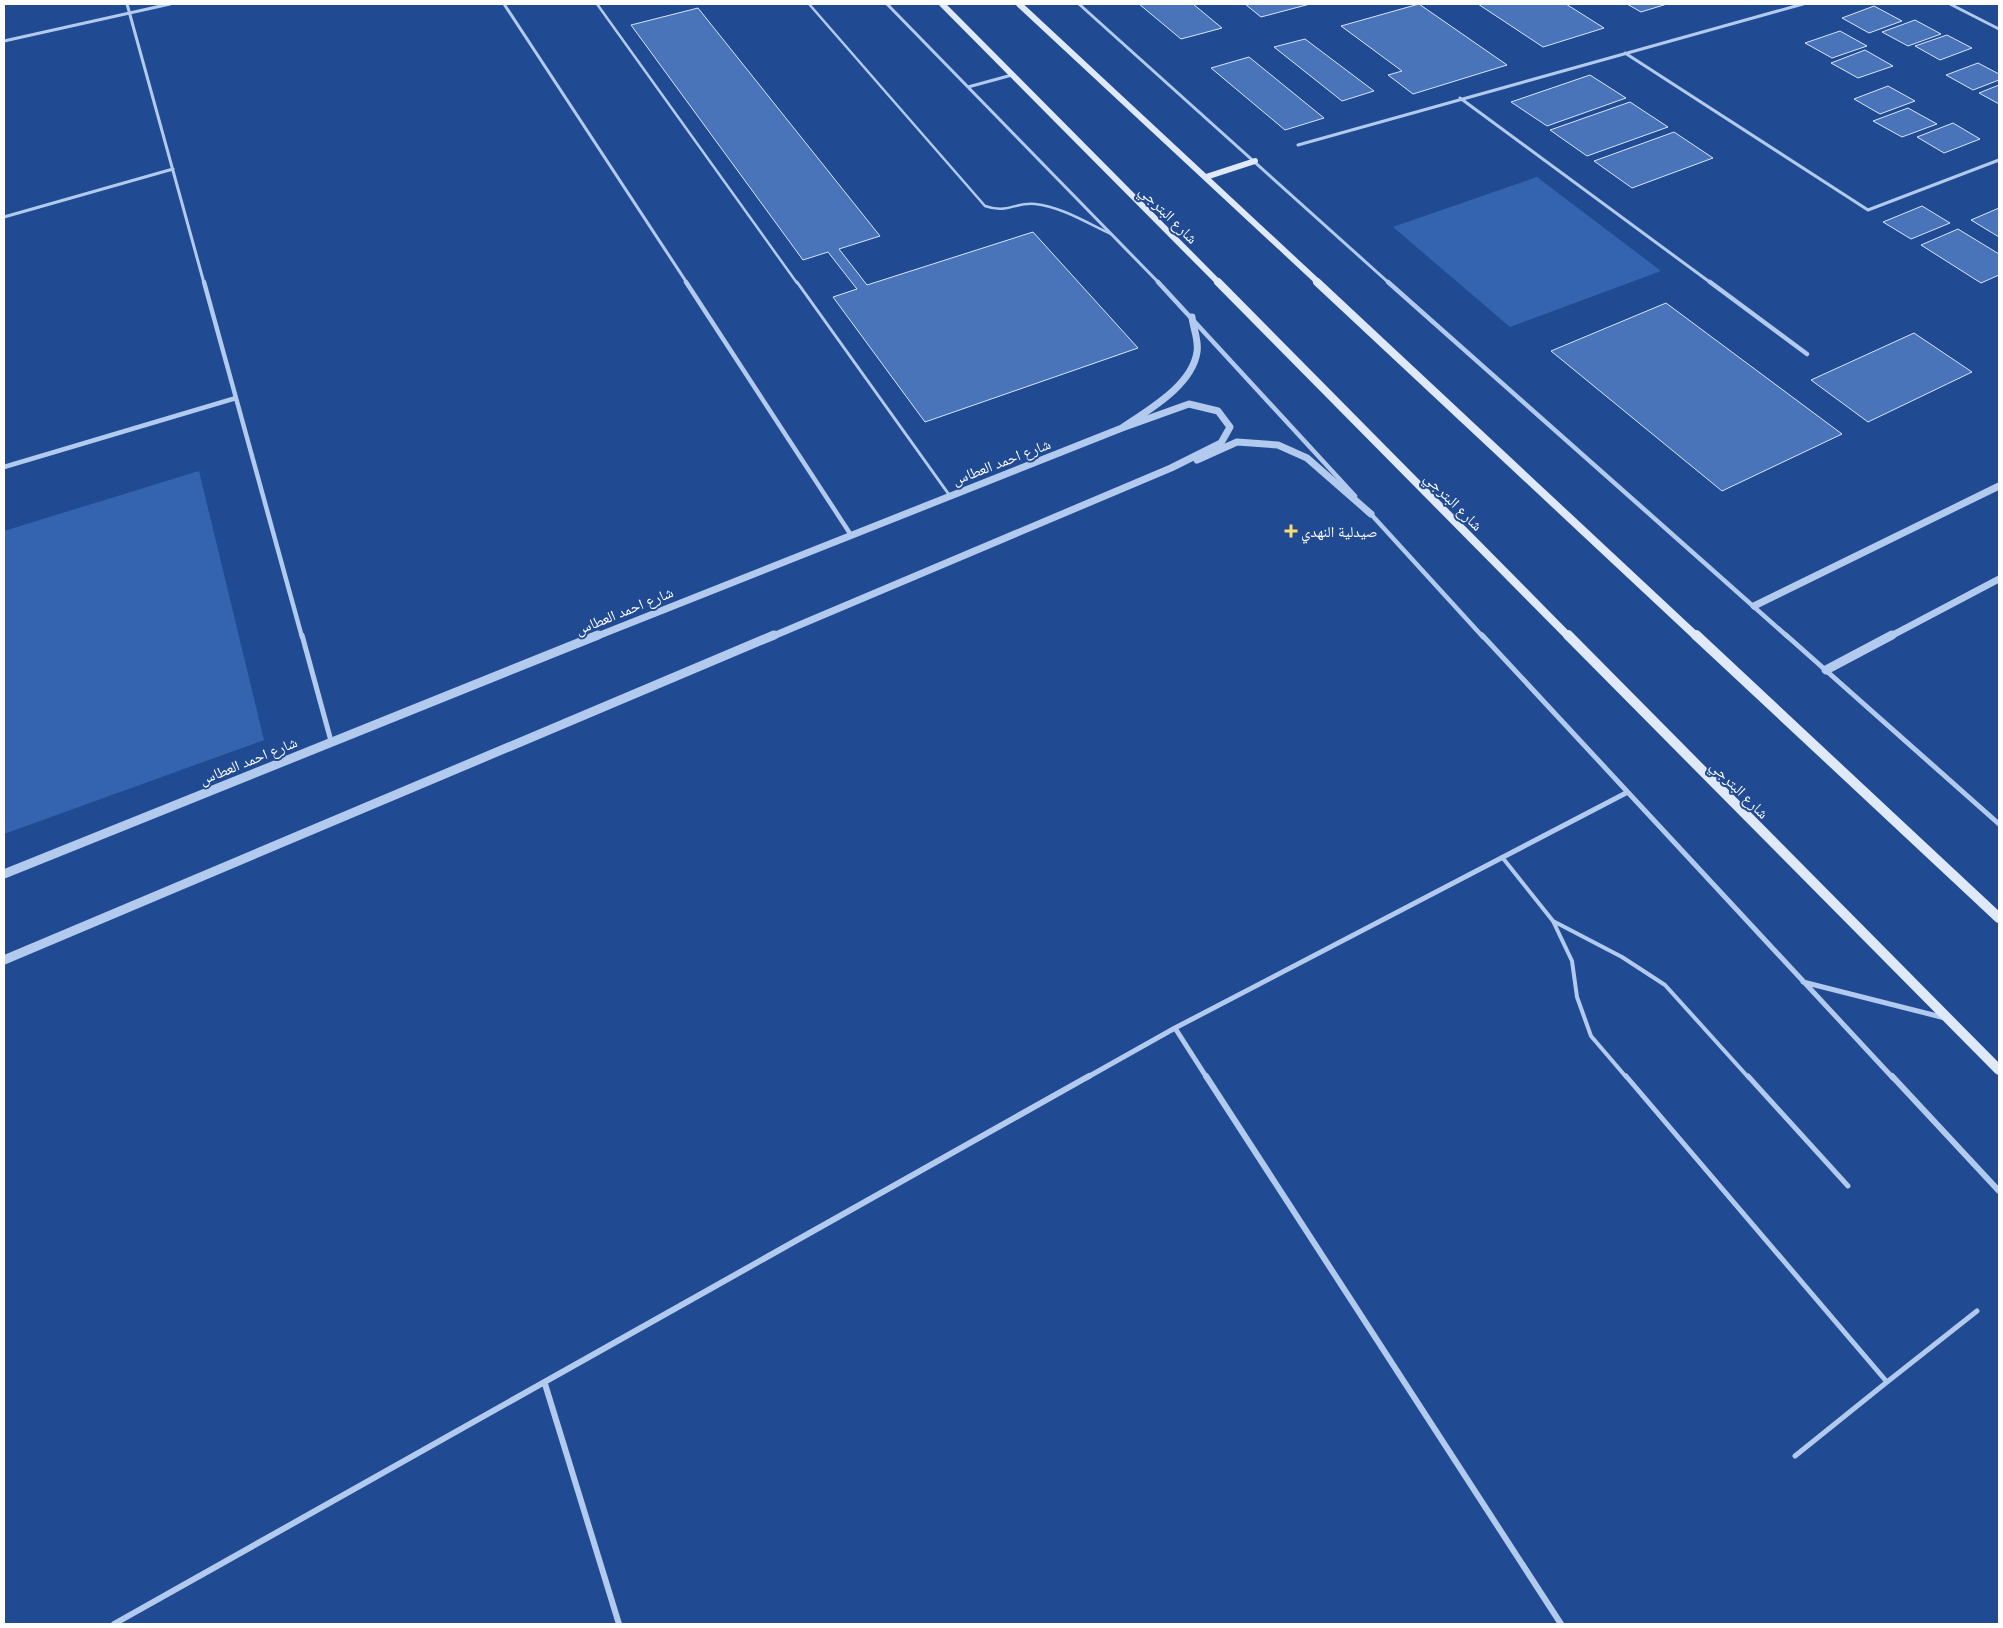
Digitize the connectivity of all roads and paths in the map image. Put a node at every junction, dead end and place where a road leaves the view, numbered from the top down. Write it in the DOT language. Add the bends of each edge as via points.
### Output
graph roads {
  1 [pos="127,4"];
  2 [pos="170,4"];
  3 [pos="504,4"];
  4 [pos="597,4"];
  5 [pos="809,4"];
  6 [pos="887,4"];
  7 [pos="942,4"];
  8 [pos="1019,4"];
  9 [pos="1079,4"];
  10 [pos="1803,4"];
  11 [pos="1950,4"];
  12 [pos="130,13"];
  13 [pos="1999,29"];
  14 [pos="4,41"];
  15 [pos="1625,53"];
  16 [pos="1012,75"];
  17 [pos="968,87"];
  18 [pos="1460,98"];
  19 [pos="1298,145"];
  20 [pos="1999,160"];
  21 [pos="1255,161"];
  22 [pos="173,169"];
  23 [pos="1206,178"];
  24 [pos="4,217"];
  25 [pos="1111,234"];
  26 [pos="1192,317"];
  27 [pos="1807,354"];
  28 [pos="236,398"];
  29 [pos="1122,428"];
  30 [pos="4,468"];
  31 [pos="1171,468"];
  32 [pos="1999,486"];
  33 [pos="950,496"];
  34 [pos="1371,514"];
  35 [pos="851,534"];
  36 [pos="1999,579"];
  37 [pos="1754,606"];
  38 [pos="1826,670"];
  39 [pos="331,742"];
  40 [pos="1626,793"];
  41 [pos="1999,824"];
  42 [pos="1502,857"];
  43 [pos="4,874"];
  44 [pos="1999,918"];
  45 [pos="1553,921"];
  46 [pos="4,960"];
  47 [pos="1802,982"];
  48 [pos="1948,1018"];
  49 [pos="1175,1028"];
  50 [pos="1999,1070"];
  51 [pos="1848,1186"];
  52 [pos="1999,1191"];
  53 [pos="1976,1311"];
  54 [pos="1887,1382"];
  55 [pos="545,1384"];
  56 [pos="1795,1456"];
  57 [pos="114,1624"];
  58 [pos="619,1624"];
  59 [pos="1560,1624"];
  1 -- 12 [label="street"];
  2 -- 12 [label="street"];
  3 -- 35 [label="street"];
  4 -- 33 [label="lane"];
  5 -- 25 [label="lane" via="986,206 1003,212 1022,205 1042,205"];
  6 -- 17 [label="street"];
  7 -- 16 [label="main road, شارع البترجي"];
  8 -- 23 [label="main road"];
  9 -- 21 [label="street"];
  10 -- 15 [label="street"];
  11 -- 13 [label="street"];
  12 -- 14 [label="street"];
  12 -- 22 [label="street"];
  15 -- 18 [label="street"];
  15 -- 20 [label="street" via="1868,210"];
  16 -- 17 [label="street"];
  16 -- 48 [label="main road, شارع البترجي"];
  17 -- 25 [label="street"];
  18 -- 19 [label="street"];
  18 -- 27 [label="street"];
  21 -- 23 [label="main road"];
  21 -- 37 [label="street" via="1346,246"];
  22 -- 24 [label="street"];
  22 -- 28 [label="street"];
  23 -- 44 [label="main road"];
  25 -- 26 [label="street"];
  26 -- 29 [label="street, شارع احمد العطاس" via="1197,353 1189,373 1157,403"];
  26 -- 34 [label="street"];
  28 -- 30 [label="street"];
  28 -- 39 [label="street"];
  29 -- 31 [label="street" via="1189,404 1218,411 1230,427 1221,443"];
  29 -- 33 [label="street, شارع احمد العطاس"];
  31 -- 34 [label="street" via="1210,456 1237,442 1278,445 1306,458"];
  31 -- 46 [label="street"];
  32 -- 37 [label="street"];
  33 -- 35 [label="street, شارع احمد العطاس"];
  34 -- 40 [label="street"];
  35 -- 39 [label="street, شارع احمد العطاس"];
  36 -- 38 [label="street"];
  37 -- 38 [label="street"];
  38 -- 41 [label="street"];
  39 -- 43 [label="street, شارع احمد العطاس"];
  40 -- 42 [label="street"];
  40 -- 47 [label="street"];
  42 -- 45 [label="lane"];
  42 -- 49 [label="street"];
  45 -- 51 [label="lane" via="1622,956 1665,985"];
  45 -- 54 [label="lane" via="1572,961 1577,997 1591,1036"];
  47 -- 48 [label="street"];
  47 -- 52 [label="street"];
  48 -- 50 [label="main road, شارع البترجي"];
  49 -- 55 [label="street"];
  49 -- 59 [label="street"];
  53 -- 54 [label="lane"];
  54 -- 56 [label="lane"];
  55 -- 57 [label="street"];
  55 -- 58 [label="street"];
}
